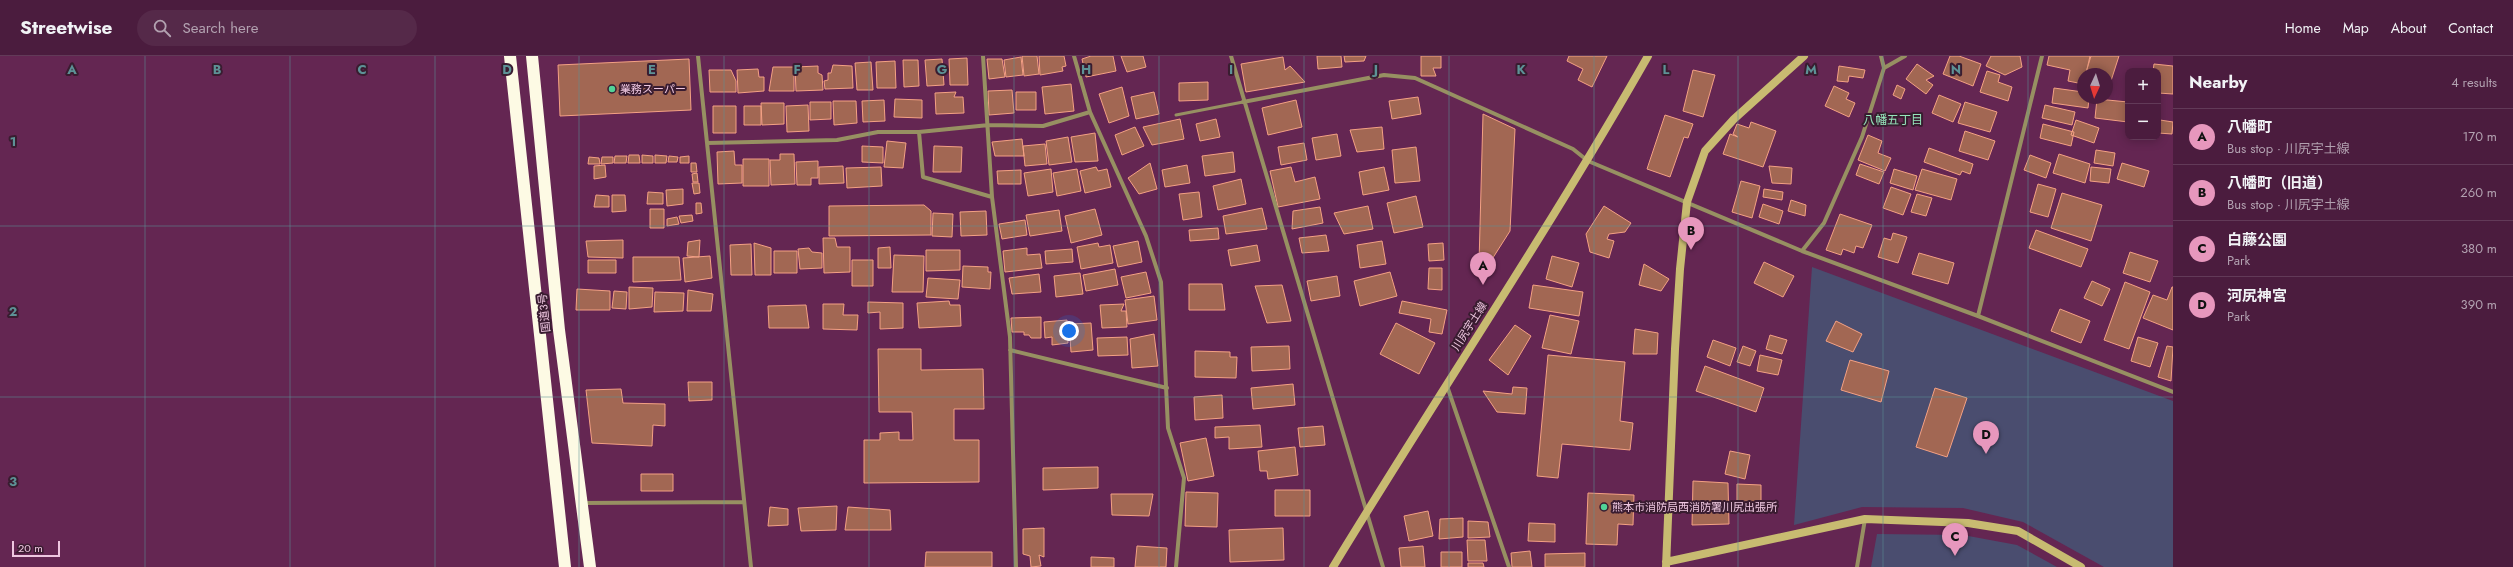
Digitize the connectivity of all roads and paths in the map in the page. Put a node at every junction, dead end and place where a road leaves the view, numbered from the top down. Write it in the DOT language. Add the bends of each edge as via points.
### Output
graph roads {
  1 [pos="510,56"];
  2 [pos="532,56"];
  3 [pos="698,56"];
  4 [pos="983,56"];
  5 [pos="1074,56"];
  6 [pos="1231,56"];
  7 [pos="1648,56"];
  8 [pos="1804,56"];
  9 [pos="1881,56"];
  10 [pos="1905,56"];
  11 [pos="2042,56"];
  12 [pos="1884,68"];
  13 [pos="1244,102"];
  14 [pos="1090,112"];
  15 [pos="1176,115"];
  16 [pos="989,125"];
  17 [pos="919,132"];
  18 [pos="707,143"];
  19 [pos="1588,161"];
  20 [pos="992,198"];
  21 [pos="1687,202"];
  22 [pos="1802,251"];
  23 [pos="1978,316"];
  24 [pos="1010,350"];
  25 [pos="1446,383"];
  26 [pos="1167,388"];
  27 [pos="2173,392"];
  28 [pos="744,502"];
  29 [pos="581,503"];
  30 [pos="1366,513"];
  31 [pos="1865,519"];
  32 [pos="1666,565"];
  33 [pos="565,567"];
  34 [pos="590,567"];
  35 [pos="750,567"];
  36 [pos="1016,567"];
  37 [pos="1176,567"];
  38 [pos="1333,567"];
  39 [pos="1383,567"];
  40 [pos="1509,567"];
  41 [pos="1857,567"];
  42 [pos="2081,567"];
  1 -- 33 [label="highway, 国道3号"];
  2 -- 29 [label="highway, 国道3号" via="559,330"];
  3 -- 18 [label="street"];
  4 -- 16 [label="street"];
  5 -- 14 [label="street"];
  6 -- 13 [label="street"];
  7 -- 19 [label="street, 川尻宇土線"];
  8 -- 21 [label="street" via="1734,119 1705,151"];
  9 -- 12 [label="street"];
  10 -- 12 [label="street"];
  11 -- 23 [label="street"];
  12 -- 22 [label="street" via="1862,137 1824,223"];
  13 -- 15 [label="lane"];
  13 -- 19 [label="street" via="1384,76 1415,78 1573,148"];
  13 -- 30 [label="street"];
  14 -- 16 [label="street" via="1043,126"];
  14 -- 26 [label="street" via="1146,236 1161,282"];
  16 -- 17 [label="street"];
  16 -- 20 [label="street"];
  17 -- 18 [label="street" via="878,132 837,140"];
  17 -- 20 [label="street" via="923,177"];
  18 -- 28 [label="street"];
  19 -- 21 [label="street"];
  19 -- 25 [label="street, 川尻宇土線"];
  20 -- 24 [label="street"];
  21 -- 22 [label="street"];
  21 -- 32 [label="street" via="1675,342"];
  22 -- 23 [label="street"];
  23 -- 27 [label="street"];
  24 -- 26 [label="street"];
  24 -- 36 [label="street"];
  25 -- 30 [label="street, 川尻宇土線"];
  25 -- 40 [label="street"];
  26 -- 37 [label="street" via="1168,428 1184,478"];
  28 -- 29 [label="street"];
  28 -- 35 [label="street"];
  29 -- 34 [label="highway, 国道3号"];
  30 -- 38 [label="street, 川尻宇土線"];
  30 -- 39 [label="street"];
  31 -- 32 [label="street"];
  31 -- 41 [label="street"];
  31 -- 42 [label="street" via="1968,523 2018,531"];
}
